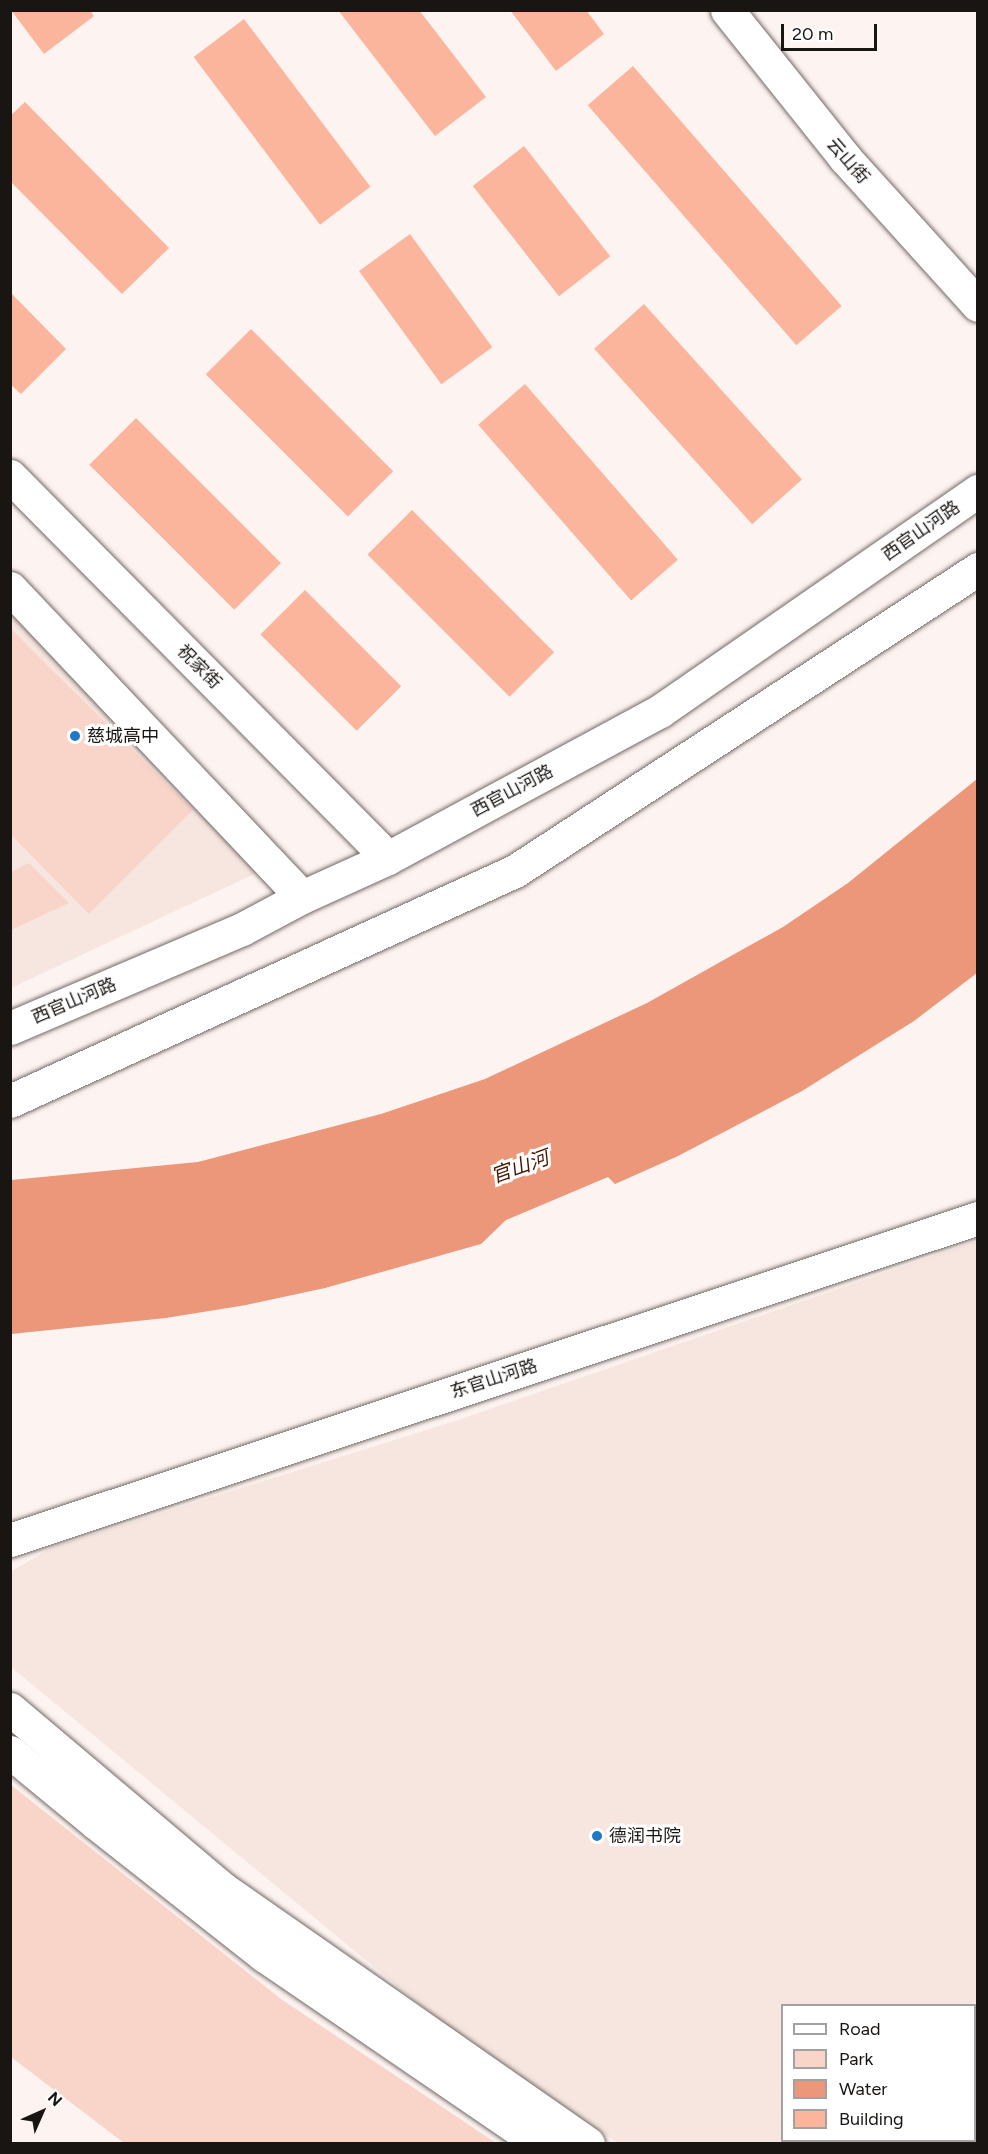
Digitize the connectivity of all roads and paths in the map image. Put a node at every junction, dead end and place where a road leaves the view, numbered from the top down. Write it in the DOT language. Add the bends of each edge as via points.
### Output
graph roads {
  1 [pos="727,10"];
  2 [pos="978,305"];
  3 [pos="10,476"];
  4 [pos="978,491"];
  5 [pos="978,569"];
  6 [pos="10,588"];
  7 [pos="388,858"];
  8 [pos="302,897"];
  9 [pos="10,1028"];
  10 [pos="10,1101"];
  11 [pos="978,1218"];
  12 [pos="10,1540"];
  13 [pos="10,1709"];
  14 [pos="10,1752"];
  15 [pos="541,2144"];
  16 [pos="588,2144"];
  1 -- 2 [label="street, 云山街" via="845,158"];
  3 -- 7 [label="street, 祝家街"];
  4 -- 7 [label="street, 西官山河路" via="660,711"];
  5 -- 10 [label="street" via="515,871"];
  6 -- 8 [label="street"];
  7 -- 8 [label="street, 西官山河路"];
  8 -- 9 [label="street, 西官山河路" via="242,929"];
  11 -- 12 [label="street, 东官山河路"];
  13 -- 16 [label="street" via="223,1889"];
  14 -- 15 [label="street" via="265,1956"];
}
